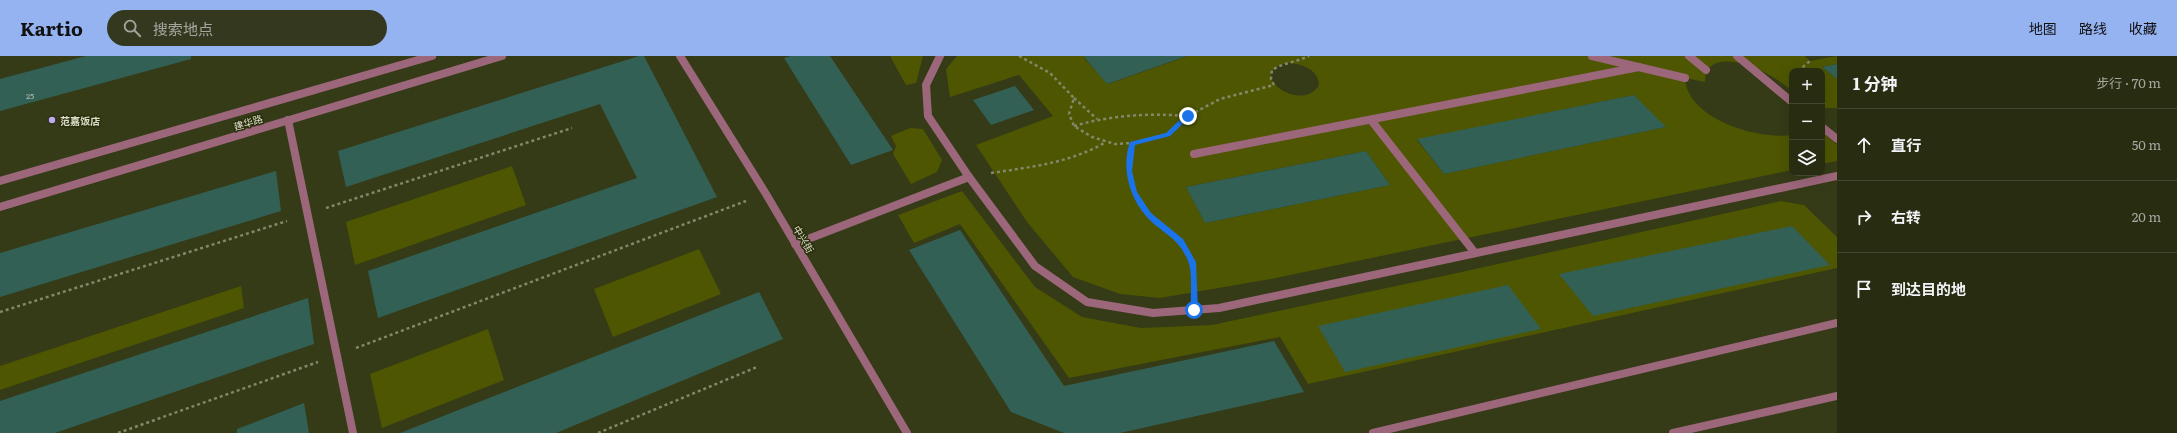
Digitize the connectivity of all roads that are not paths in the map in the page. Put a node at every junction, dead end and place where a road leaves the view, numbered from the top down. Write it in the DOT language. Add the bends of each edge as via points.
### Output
graph roads {
  1 [pos="432,56"];
  2 [pos="502,56"];
  3 [pos="680,56"];
  4 [pos="940,56"];
  5 [pos="1592,56"];
  6 [pos="1689,56"];
  7 [pos="1737,56"];
  8 [pos="1639,67"];
  9 [pos="1706,70"];
  10 [pos="1685,78"];
  11 [pos="1789,99"];
  12 [pos="288,120"];
  13 [pos="1371,120"];
  14 [pos="1825,130"];
  15 [pos="1837,140"];
  16 [pos="1194,154"];
  17 [pos="969,177"];
  18 [pos="1836,178"];
  19 [pos="0,181"];
  20 [pos="0,207"];
  21 [pos="795,244"];
  22 [pos="1475,253"];
  23 [pos="1837,323"];
  24 [pos="1837,396"];
  25 [pos="353,433"];
  26 [pos="907,433"];
  27 [pos="1373,433"];
  28 [pos="1673,433"];
  1 -- 19 [label="street, 建华路"];
  2 -- 12 [label="street, 建华路"];
  3 -- 21 [label="street, 中兴街"];
  4 -- 17 [label="street" via="926,85 928,116"];
  5 -- 8 [label="street"];
  6 -- 9 [label="street"];
  7 -- 11 [label="street"];
  8 -- 10 [label="street"];
  8 -- 13 [label="street"];
  12 -- 20 [label="street, 建华路"];
  12 -- 25 [label="street"];
  13 -- 16 [label="street"];
  13 -- 22 [label="street"];
  14 -- 15 [label="street"];
  17 -- 21 [label="street"];
  17 -- 22 [label="street" via="1035,266 1087,302 1153,313 1219,308"];
  18 -- 22 [label="street"];
  21 -- 26 [label="street, 中兴街"];
  23 -- 27 [label="street"];
  24 -- 28 [label="street"];
}
